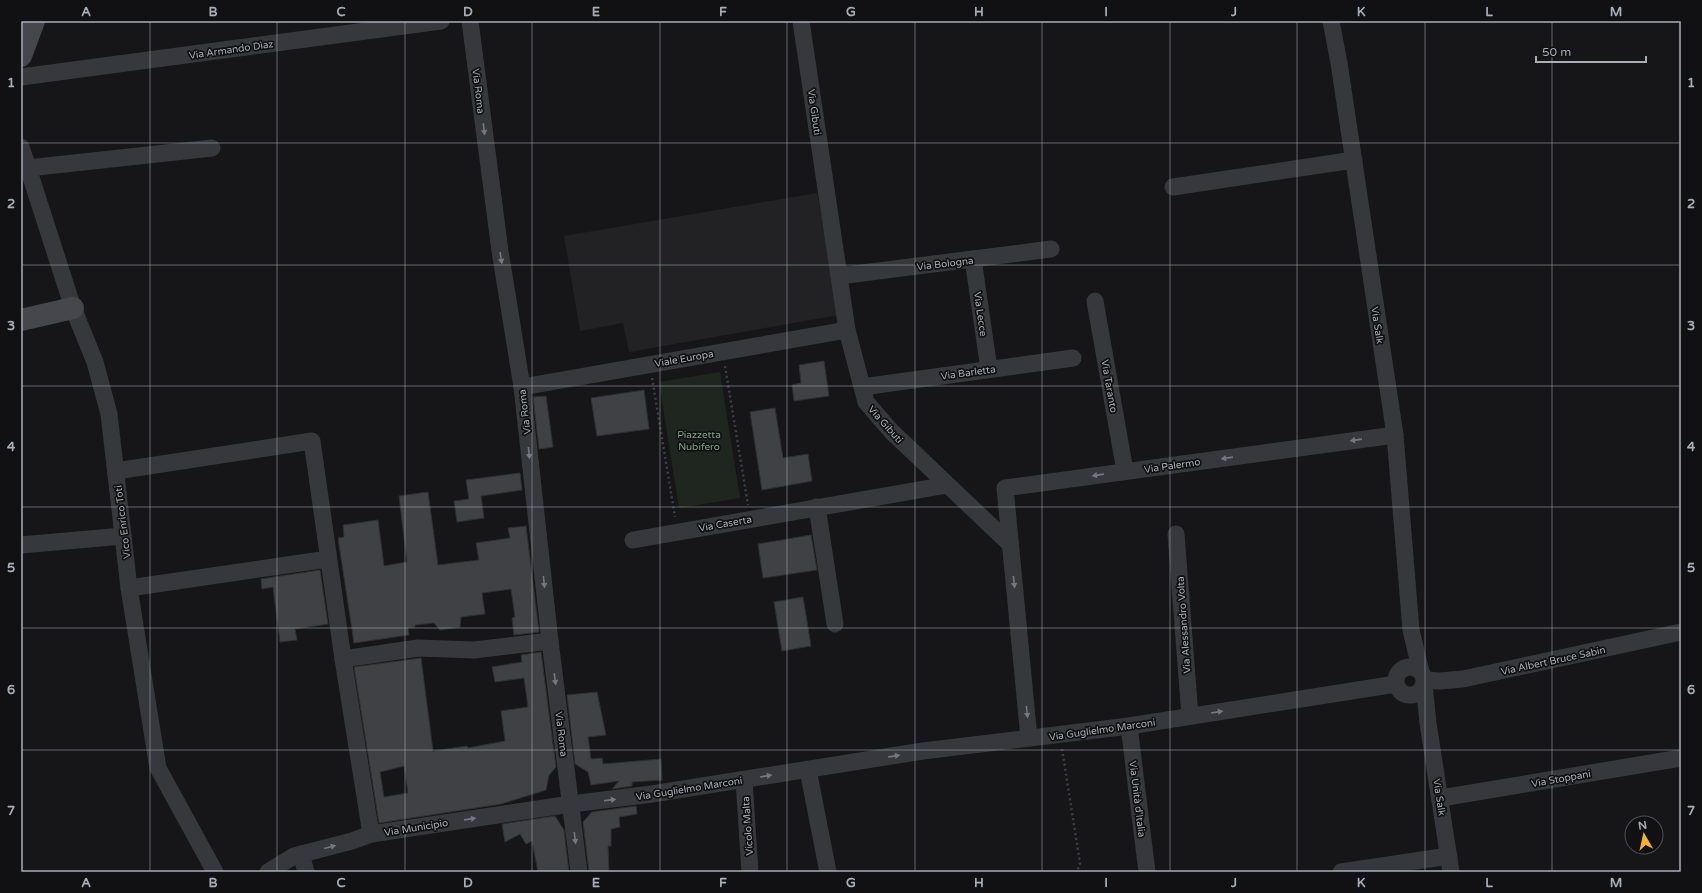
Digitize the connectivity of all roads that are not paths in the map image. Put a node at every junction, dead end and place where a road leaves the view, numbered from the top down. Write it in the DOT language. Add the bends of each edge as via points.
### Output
graph roads {
  1 [pos="34,21"];
  2 [pos="441,21"];
  3 [pos="470,21"];
  4 [pos="801,21"];
  5 [pos="1332,21"];
  6 [pos="21,56"];
  7 [pos="21,77"];
  8 [pos="21,147"];
  9 [pos="212,148"];
  10 [pos="1354,160"];
  11 [pos="24,167"];
  12 [pos="1173,187"];
  13 [pos="1051,249"];
  14 [pos="973,259"];
  15 [pos="839,276"];
  16 [pos="1095,301"];
  17 [pos="73,308"];
  18 [pos="21,320"];
  19 [pos="847,330"];
  20 [pos="1073,358"];
  21 [pos="989,370"];
  22 [pos="522,387"];
  23 [pos="862,387"];
  24 [pos="1395,434"];
  25 [pos="116,471"];
  26 [pos="1125,472"];
  27 [pos="947,485"];
  28 [pos="817,508"];
  29 [pos="1176,534"];
  30 [pos="124,536"];
  31 [pos="633,540"];
  32 [pos="1010,544"];
  33 [pos="21,545"];
  34 [pos="328,559"];
  35 [pos="130,588"];
  36 [pos="835,624"];
  37 [pos="1411,630"];
  38 [pos="1681,632"];
  39 [pos="550,641"];
  40 [pos="343,659"];
  41 [pos="1423,679"];
  42 [pos="1399,682"];
  43 [pos="1190,716"];
  44 [pos="1428,723"];
  45 [pos="1129,726"];
  46 [pos="1029,738"];
  47 [pos="1681,758"];
  48 [pos="808,770"];
  49 [pos="744,780"];
  50 [pos="1441,798"];
  51 [pos="571,804"];
  52 [pos="371,834"];
  53 [pos="301,854"];
  54 [pos="1450,864"];
  55 [pos="215,872"];
  56 [pos="268,872"];
  57 [pos="306,872"];
  58 [pos="579,872"];
  59 [pos="750,872"];
  60 [pos="828,872"];
  61 [pos="1147,872"];
  62 [pos="1340,872"];
  1 -- 6 [label="street"];
  2 -- 7 [label="street, Via Armando Dìaz"];
  3 -- 22 [label="street, Via Roma, one-way" via="500,251"];
  4 -- 15 [label="street, Via Gibuti"];
  5 -- 10 [label="street, Via Salk"];
  8 -- 11 [label="street, Vico Enrico Toti"];
  9 -- 11 [label="street"];
  10 -- 12 [label="street"];
  10 -- 24 [label="street, Via Salk"];
  11 -- 17 [label="street, Vico Enrico Toti"];
  13 -- 14 [label="street, Via Bologna"];
  14 -- 15 [label="street, Via Bologna"];
  14 -- 21 [label="street, Via Lecce"];
  15 -- 19 [label="street, Via Gibuti"];
  16 -- 26 [label="street, Via Taranto"];
  17 -- 18 [label="street"];
  17 -- 25 [label="street, Vico Enrico Toti" via="95,362 109,414"];
  19 -- 22 [label="street, Viale Europa"];
  19 -- 23 [label="street, Via Gibuti"];
  20 -- 21 [label="street, Via Barletta"];
  21 -- 23 [label="street, Via Barletta"];
  22 -- 39 [label="street, Via Roma, one-way"];
  23 -- 27 [label="street, Via Gibuti" via="866,402 891,431"];
  24 -- 26 [label="street, Via Palermo, one-way"];
  24 -- 37 [label="street, Via Salk"];
  25 -- 30 [label="street, Vico Enrico Toti"];
  25 -- 34 [label="street" via="312,441"];
  26 -- 32 [label="street, Via Palermo, one-way" via="1005,488"];
  27 -- 28 [label="street, Via Caserta"];
  27 -- 32 [label="street, Via Gibuti"];
  28 -- 31 [label="street, Via Caserta"];
  28 -- 36 [label="street"];
  29 -- 43 [label="street, Via Alessandro Volta"];
  30 -- 33 [label="street"];
  30 -- 35 [label="street, Vico Enrico Toti"];
  32 -- 46 [label="street, one-way"];
  34 -- 35 [label="street"];
  34 -- 40 [label="street"];
  35 -- 55 [label="street, Vico Enrico Toti" via="158,768"];
  37 -- 41 [label="street, Via Salk"];
  37 -- 42 [label="street, Via Salk"];
  38 -- 41 [label="street, Via Albert Bruce Sabin" via="1463,679"];
  39 -- 40 [label="street" via="474,650 418,648"];
  39 -- 51 [label="street, Via Roma, one-way"];
  40 -- 52 [label="street"];
  41 -- 42 [label="street" via="1414,667 1409,666"];
  41 -- 42 [label="street" via="1419,692 1410,695"];
  41 -- 44 [label="street, Via Salk"];
  43 -- 42 [label="street, Via Guglielmo Marconi, one-way"];
  42 -- 44 [label="street"];
  43 -- 45 [label="street, Via Guglielmo Marconi"];
  44 -- 50 [label="street, Via Salk"];
  45 -- 46 [label="street, Via Guglielmo Marconi"];
  45 -- 61 [label="street, Via Unità d'Italia"];
  48 -- 46 [label="street, Via Guglielmo Marconi, one-way"];
  47 -- 50 [label="street, Via Stoppani"];
  49 -- 48 [label="street, Via Guglielmo Marconi, one-way"];
  48 -- 60 [label="street"];
  51 -- 49 [label="street, Via Guglielmo Marconi, one-way"];
  49 -- 59 [label="street, Vicolo Malta"];
  50 -- 54 [label="street, Via Salk"];
  52 -- 51 [label="street, Via Municipio, one-way"];
  51 -- 58 [label="street, Via Roma, one-way"];
  53 -- 52 [label="street, Via Municipio, one-way"];
  53 -- 56 [label="street, Via Municipio"];
  53 -- 57 [label="street"];
  54 -- 62 [label="street"];
}
